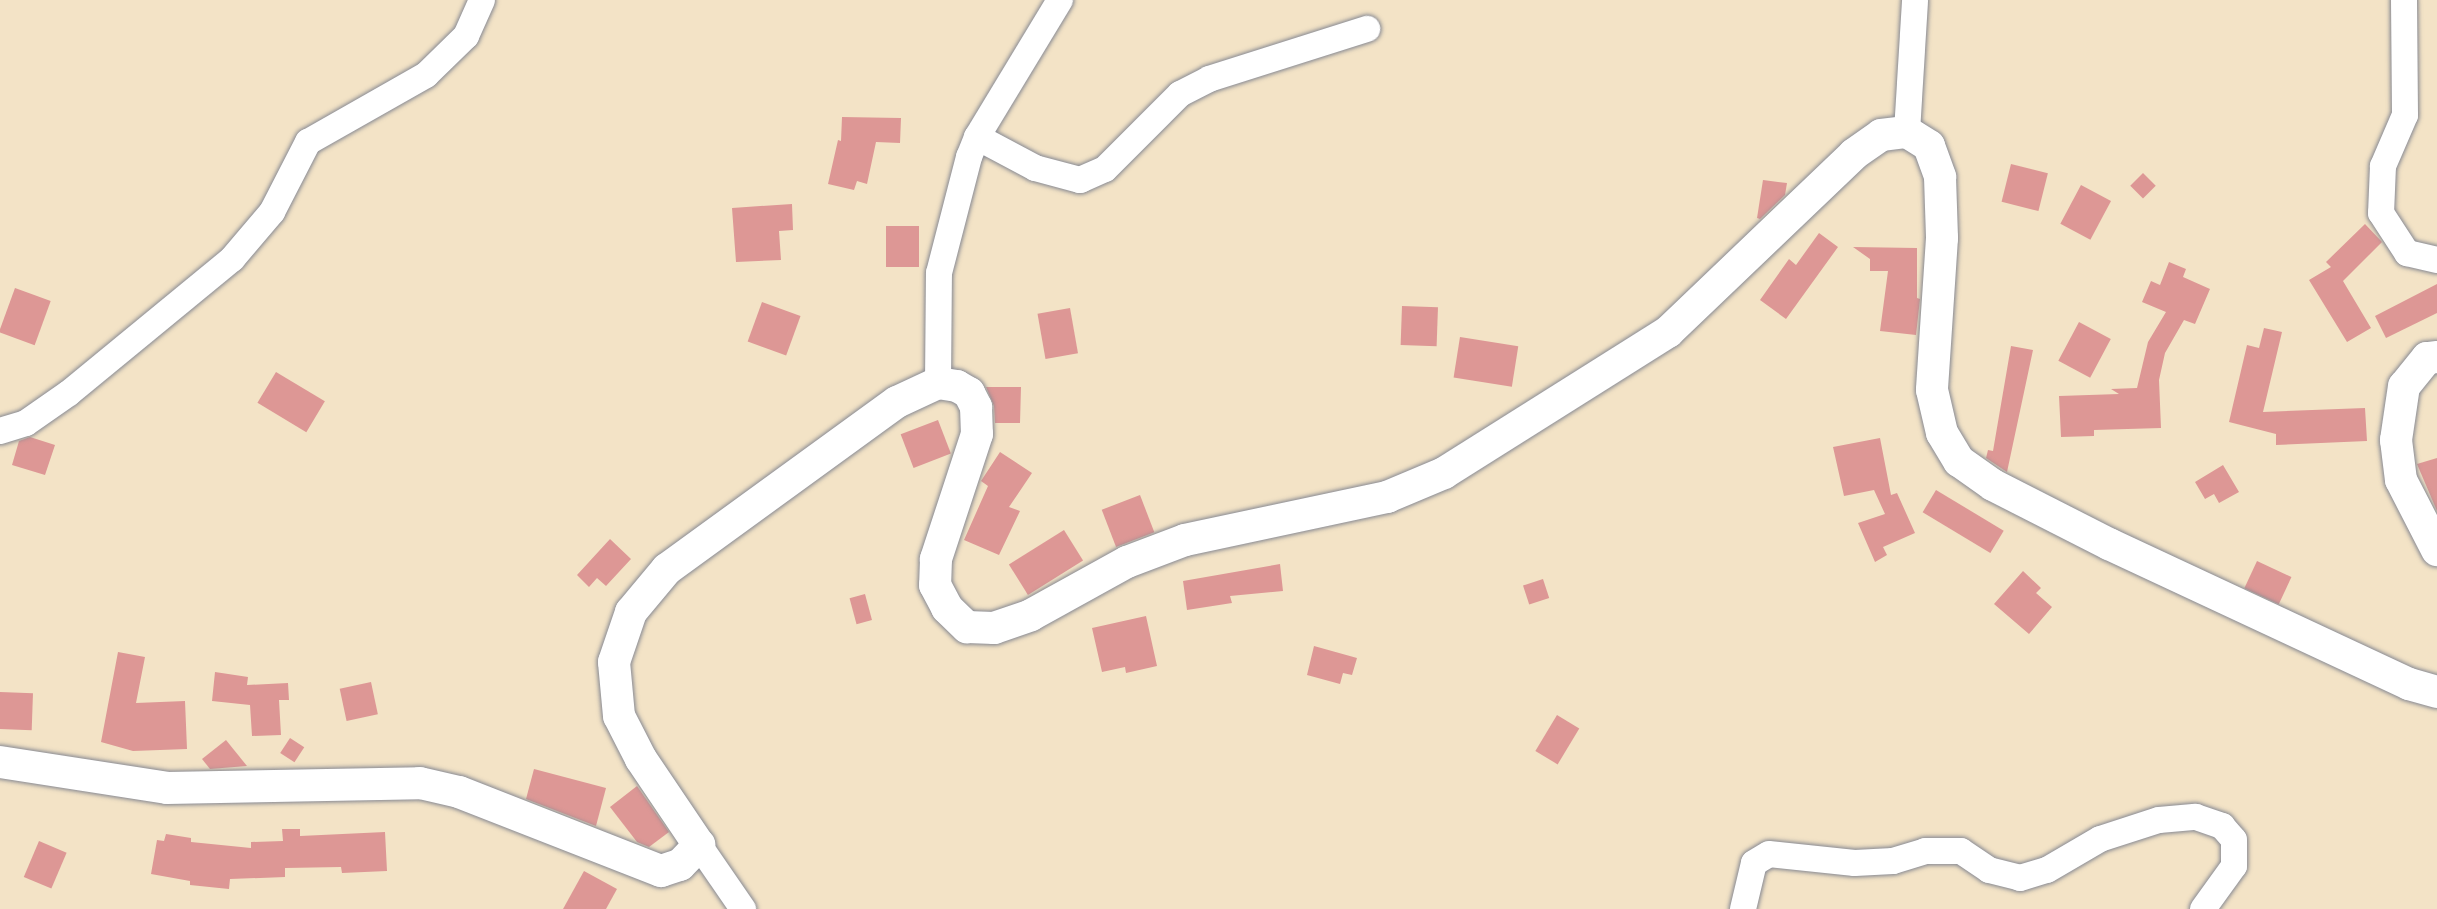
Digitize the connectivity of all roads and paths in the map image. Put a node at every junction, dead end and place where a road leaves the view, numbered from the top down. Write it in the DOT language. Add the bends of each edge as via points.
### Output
graph roads {
  1 [pos="482,0"];
  2 [pos="1060,0"];
  3 [pos="1915,0"];
  4 [pos="2404,0"];
  5 [pos="1367,29"];
  6 [pos="1907,132"];
  7 [pos="977,137"];
  8 [pos="2437,260"];
  9 [pos="2437,357"];
  10 [pos="938,383"];
  11 [pos="0,430"];
  12 [pos="2437,550"];
  13 [pos="2437,692"];
  14 [pos="0,762"];
  15 [pos="699,845"];
  16 [pos="743,909"];
  17 [pos="1743,909"];
  18 [pos="2203,909"];
  1 -- 11 [label="street" via="466,36 426,75 308,142 272,212 232,259 69,393 26,423"];
  2 -- 7 [label="street"];
  3 -- 6 [label="street"];
  4 -- 8 [label="street" via="2405,115 2383,166 2381,213 2407,253"];
  5 -- 7 [label="street" via="1209,79 1180,94 1105,169 1080,180 1035,168"];
  6 -- 10 [label="main road" via="1881,135 1854,154 1668,332 1444,473 1387,497 1185,540 1127,562 1030,615 994,628 967,627 948,608 935,585 936,559 976,434 976,408 969,393"];
  6 -- 13 [label="main road" via="1929,146 1940,177 1942,238 1932,390 1942,433 1959,461 1993,485 2109,544 2409,684"];
  7 -- 10 [label="street" via="939,273"];
  9 -- 12 [label="main road" via="2427,358 2404,386 2396,440 2401,480"];
  10 -- 15 [label="main road" via="897,402 667,569 631,612 614,662 619,716 641,759"];
  14 -- 15 [label="main road" via="167,788 420,783 459,792 661,871 680,866"];
  15 -- 16 [label="street"];
  17 -- 18 [label="street" via="1754,863 1769,855 1855,863 1893,861 1925,850 1961,851 1989,870 2020,878 2047,870 2100,839 2159,820 2196,817 2222,826 2234,840 2234,866"];
}
